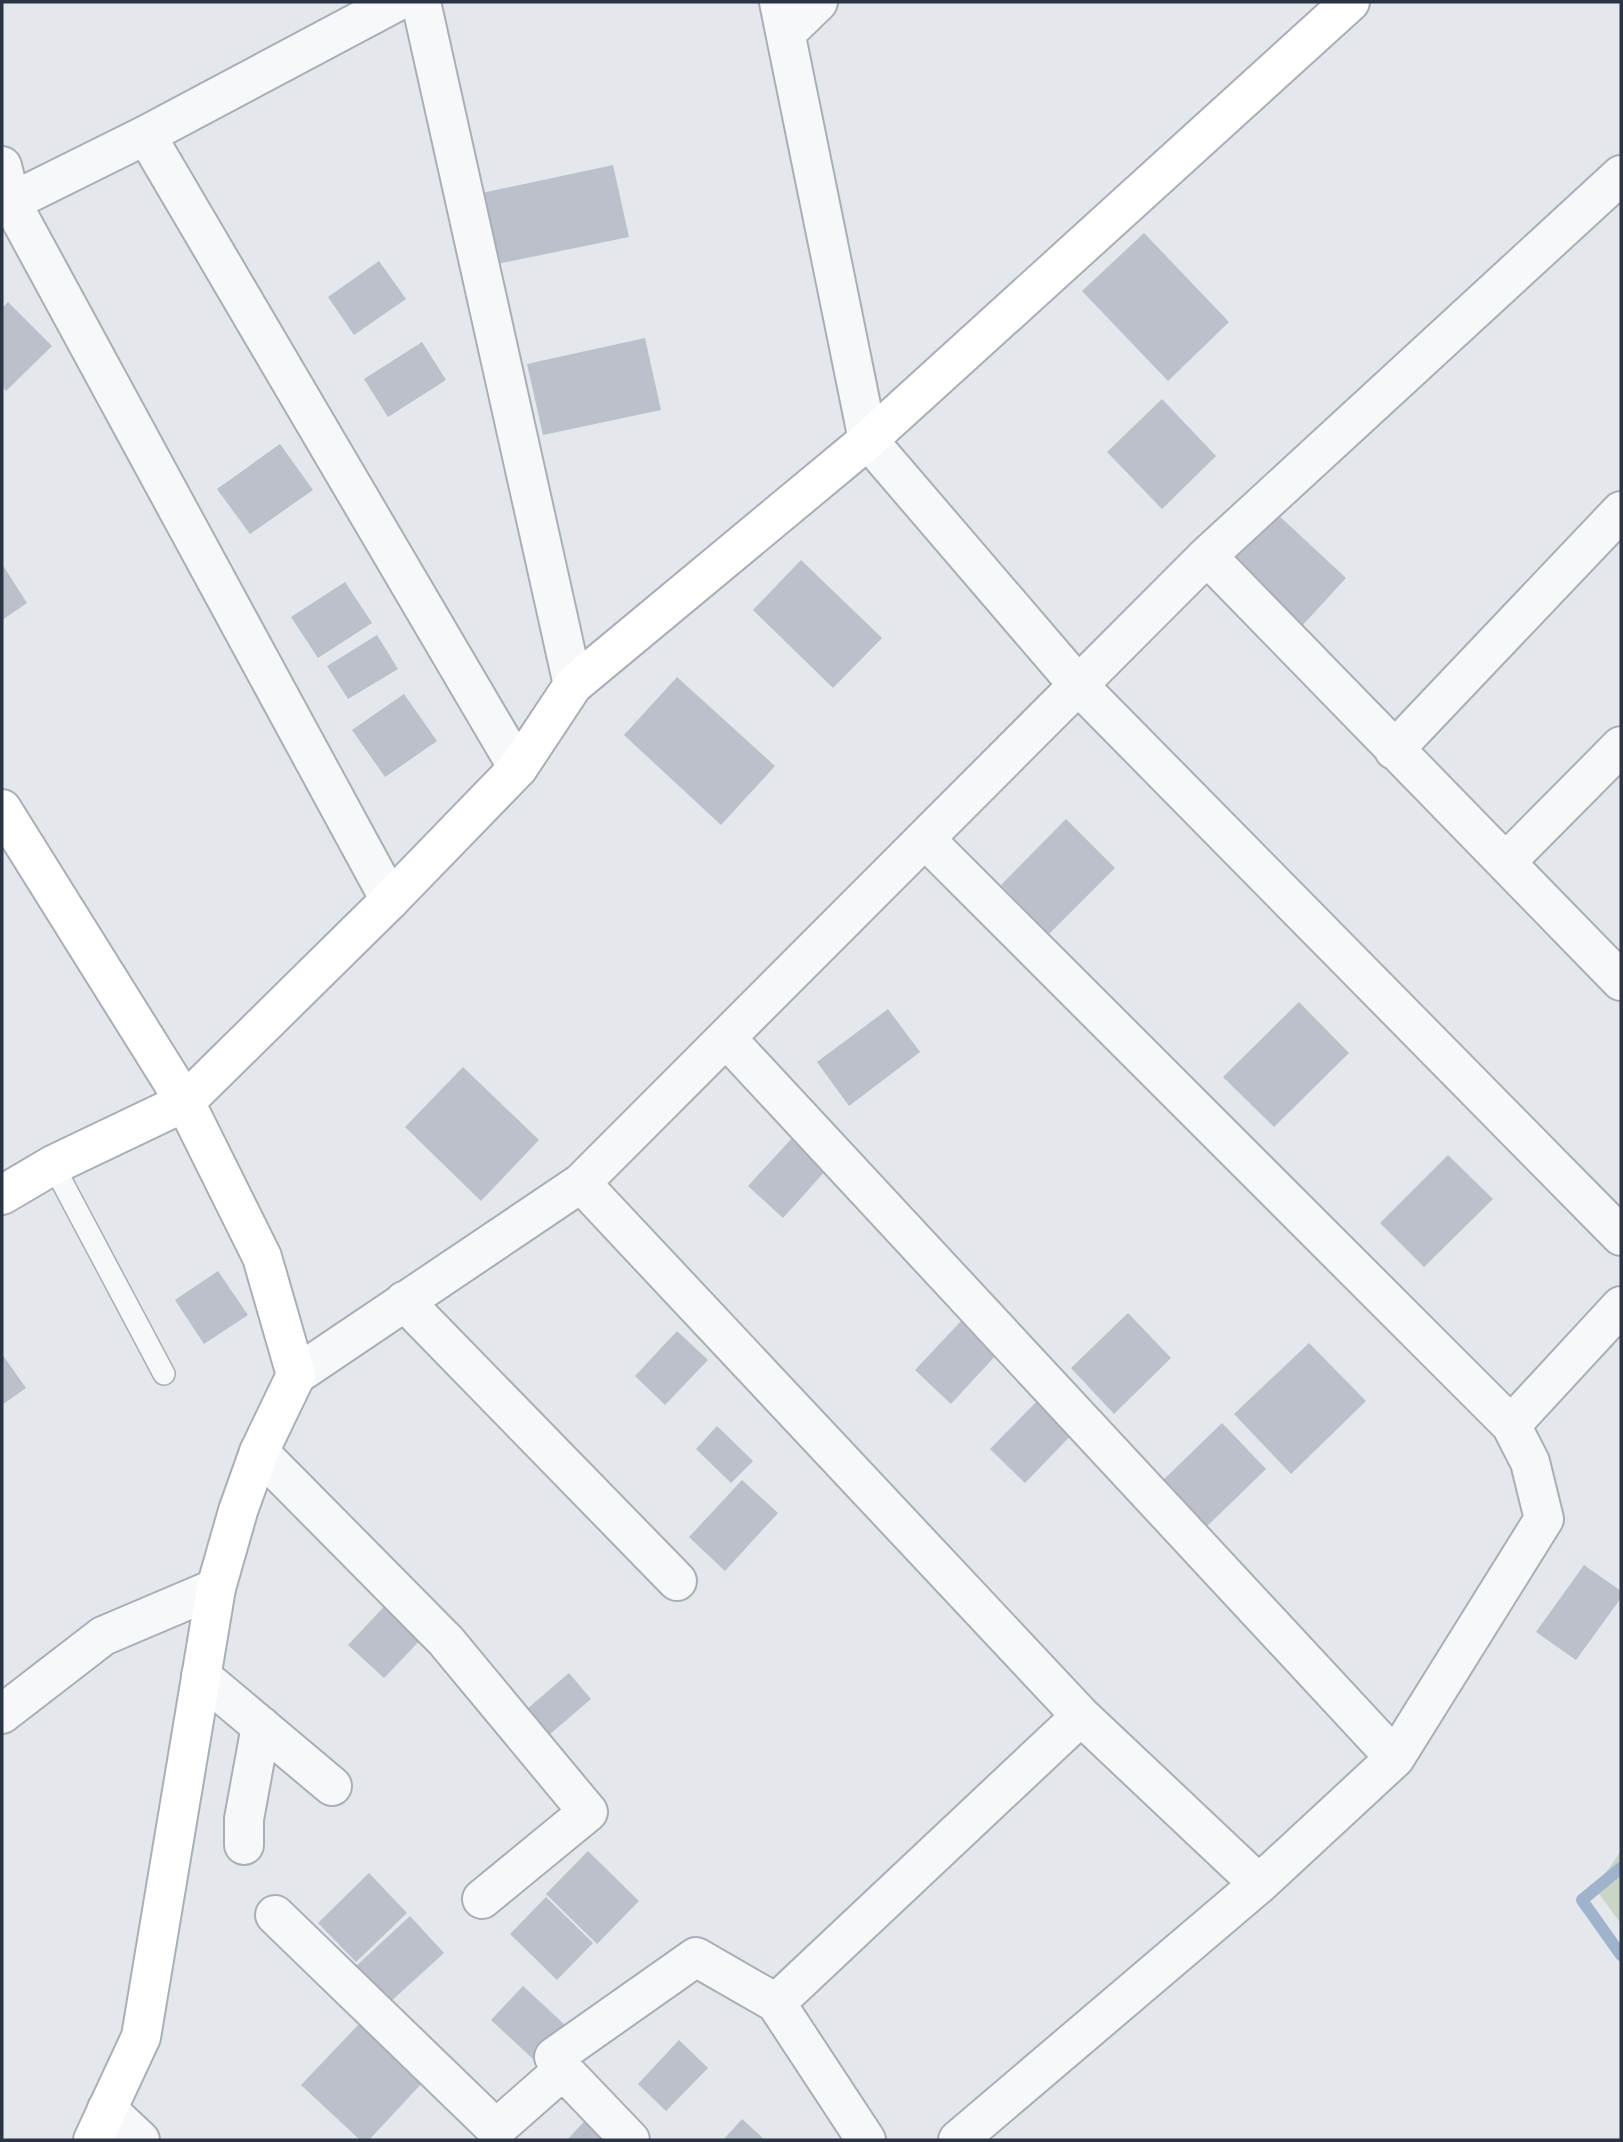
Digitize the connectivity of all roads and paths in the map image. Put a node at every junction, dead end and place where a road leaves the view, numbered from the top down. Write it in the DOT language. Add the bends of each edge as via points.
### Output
graph roads {
  1 [pos="396,2"];
  2 [pos="421,2"];
  3 [pos="818,2"];
  4 [pos="1350,2"];
  5 [pos="782,17"];
  6 [pos="146,135"];
  7 [pos="2,166"];
  8 [pos="1621,175"];
  9 [pos="12,202"];
  10 [pos="868,440"];
  11 [pos="1621,511"];
  12 [pos="1207,556"];
  13 [pos="573,685"];
  14 [pos="1079,687"];
  15 [pos="1621,746"];
  16 [pos="1394,750"];
  17 [pos="518,768"];
  18 [pos="2,809"];
  19 [pos="926,840"];
  20 [pos="1506,862"];
  21 [pos="390,900"];
  22 [pos="1614,958"];
  23 [pos="727,1039"];
  24 [pos="185,1102"];
  25 [pos="54,1165"];
  26 [pos="581,1183"];
  27 [pos="2,1195"];
  28 [pos="1621,1236"];
  29 [pos="404,1301"];
  30 [pos="1621,1306"];
  31 [pos="164,1374"];
  32 [pos="296,1376"];
  33 [pos="1511,1425"];
  34 [pos="259,1452"];
  35 [pos="677,1581"];
  36 [pos="216,1588"];
  37 [pos="201,1676"];
  38 [pos="2,1714"];
  39 [pos="1082,1716"];
  40 [pos="261,1726"];
  41 [pos="1395,1758"];
  42 [pos="332,1786"];
  43 [pos="244,1845"];
  44 [pos="1259,1884"];
  45 [pos="482,1899"];
  46 [pos="275,1915"];
  47 [pos="776,2003"];
  48 [pos="563,2070"];
  49 [pos="100,2125"];
  50 [pos="140,2140"];
  51 [pos="630,2140"];
  52 [pos="866,2140"];
  53 [pos="958,2140"];
  1 -- 6 [label="street"];
  2 -- 13 [label="street"];
  3 -- 5 [label="street"];
  4 -- 10 [label="street"];
  5 -- 10 [label="street"];
  6 -- 9 [label="street"];
  6 -- 17 [label="street"];
  7 -- 9 [label="street"];
  8 -- 12 [label="street"];
  9 -- 21 [label="street"];
  10 -- 13 [label="street"];
  10 -- 14 [label="street"];
  11 -- 16 [label="street"];
  12 -- 14 [label="street"];
  12 -- 16 [label="street"];
  13 -- 17 [label="street"];
  14 -- 19 [label="street"];
  14 -- 28 [label="street"];
  15 -- 20 [label="street"];
  16 -- 20 [label="street"];
  17 -- 21 [label="street"];
  18 -- 24 [label="street"];
  19 -- 23 [label="street"];
  19 -- 33 [label="street"];
  20 -- 22 [label="street"];
  21 -- 24 [label="street"];
  23 -- 26 [label="street"];
  23 -- 41 [label="street"];
  24 -- 25 [label="street"];
  24 -- 32 [label="street" via="262,1257"];
  25 -- 27 [label="street"];
  25 -- 31 [label="lane"];
  26 -- 29 [label="street"];
  26 -- 39 [label="street"];
  29 -- 32 [label="street"];
  29 -- 35 [label="street"];
  30 -- 33 [label="street"];
  32 -- 34 [label="street"];
  33 -- 41 [label="street" via="1530,1462 1544,1519"];
  34 -- 36 [label="street"];
  34 -- 45 [label="street" via="446,1641 588,1812"];
  36 -- 37 [label="street"];
  36 -- 38 [label="street" via="103,1636"];
  37 -- 40 [label="street"];
  37 -- 49 [label="street" via="141,2037"];
  39 -- 44 [label="street"];
  39 -- 47 [label="street"];
  40 -- 42 [label="street"];
  40 -- 43 [label="street" via="244,1819"];
  41 -- 44 [label="street"];
  44 -- 53 [label="street"];
  46 -- 48 [label="street" via="496,2129"];
  47 -- 48 [label="street" via="696,1957 554,2057"];
  47 -- 52 [label="street"];
  48 -- 51 [label="street"];
  49 -- 50 [label="street"];
}
